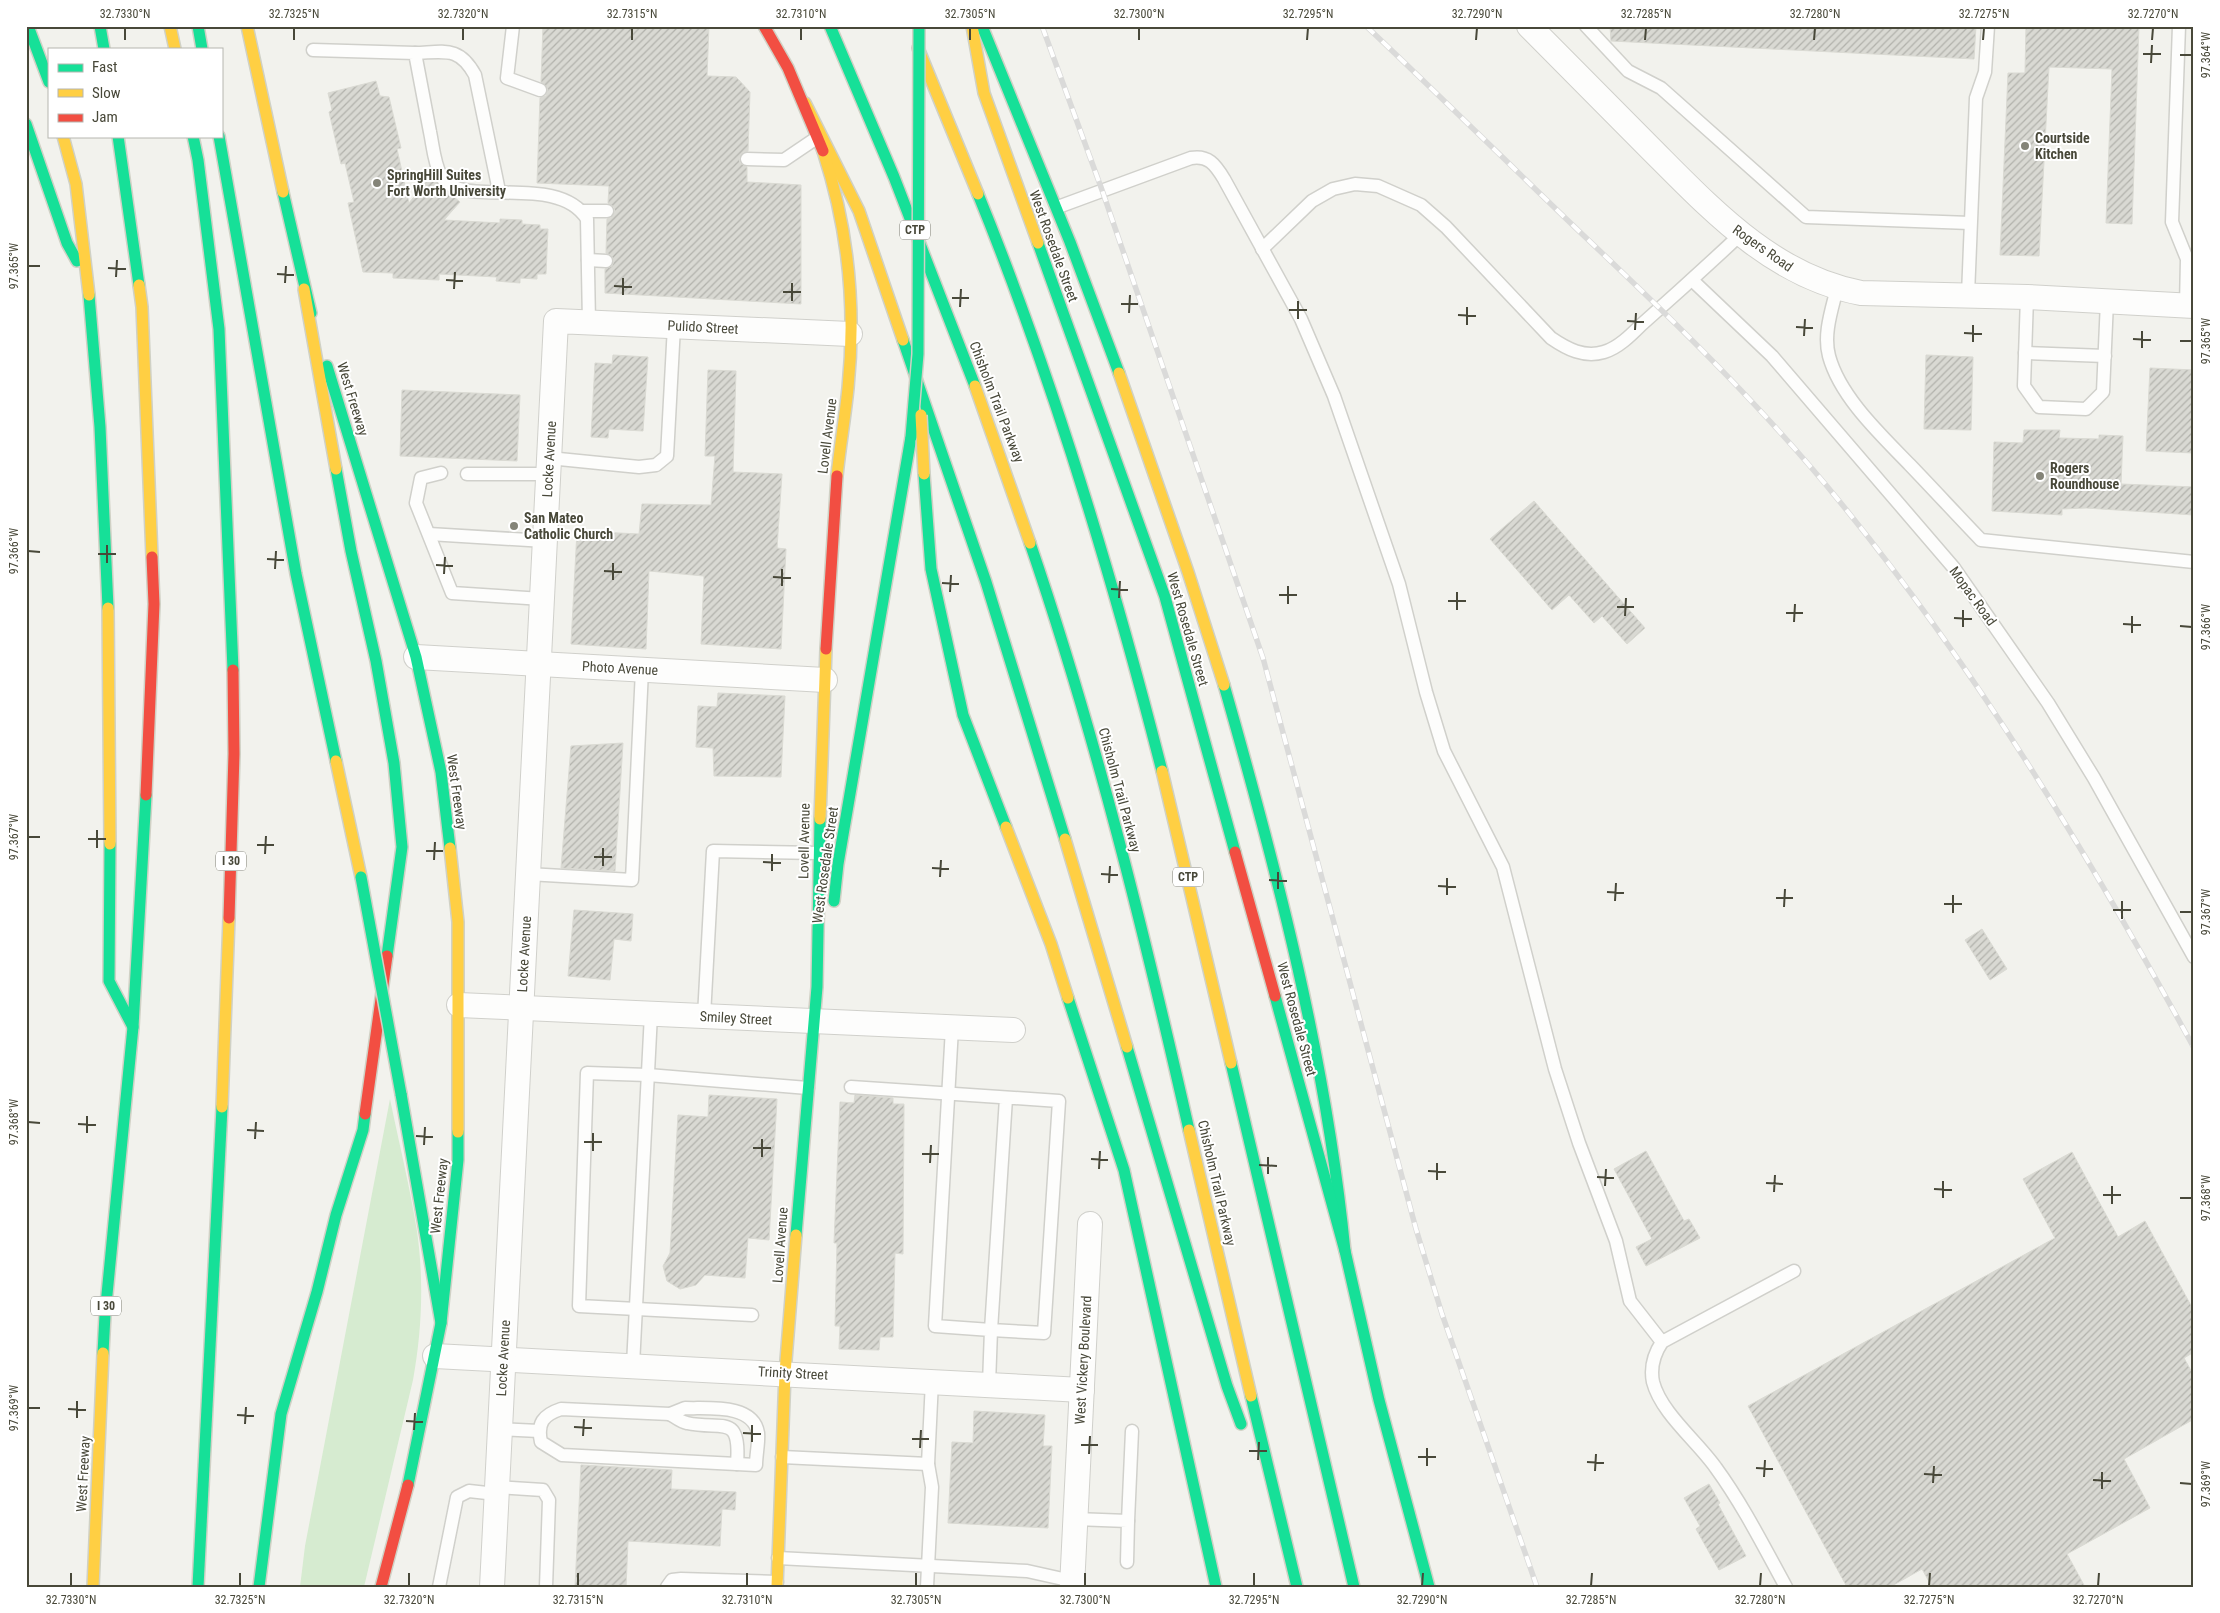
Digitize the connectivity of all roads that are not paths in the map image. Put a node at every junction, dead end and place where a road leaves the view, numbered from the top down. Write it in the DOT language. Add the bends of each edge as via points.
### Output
graph roads {
  1 [pos="28,26"];
  2 [pos="100,26"];
  3 [pos="170,26"];
  4 [pos="198,26"];
  5 [pos="242,26"];
  6 [pos="247,26"];
  7 [pos="513,26"];
  8 [pos="764,26"];
  9 [pos="830,26"];
  10 [pos="908,26"];
  11 [pos="919,26"];
  12 [pos="972,26"];
  13 [pos="982,26"];
  14 [pos="1529,26"];
  15 [pos="1586,26"];
  16 [pos="1988,26"];
  17 [pos="2179,26"];
  18 [pos="104,48"];
  19 [pos="175,48"];
  20 [pos="202,48"];
  21 [pos="313,50"];
  22 [pos="415,53"];
  23 [pos="48,78"];
  24 [pos="540,90"];
  25 [pos="805,103"];
  26 [pos="26,124"];
  27 [pos="271,136"];
  28 [pos="818,137"];
  29 [pos="64,138"];
  30 [pos="118,138"];
  31 [pos="193,138"];
  32 [pos="219,138"];
  33 [pos="748,159"];
  34 [pos="499,191"];
  35 [pos="1058,207"];
  36 [pos="582,211"];
  37 [pos="607,211"];
  38 [pos="1970,222"];
  39 [pos="1741,234"];
  40 [pos="1262,249"];
  41 [pos="588,260"];
  42 [pos="606,261"];
  43 [pos="87,277"];
  44 [pos="1692,280"];
  45 [pos="1837,288"];
  46 [pos="304,289"];
  47 [pos="1968,295"];
  48 [pos="2027,297"];
  49 [pos="2107,301"];
  50 [pos="2190,306"];
  51 [pos="556,321"];
  52 [pos="589,322"];
  53 [pos="674,326"];
  54 [pos="850,334"];
  55 [pos="2025,353"];
  56 [pos="918,354"];
  57 [pos="2105,356"];
  58 [pos="548,466"];
  59 [pos="441,473"];
  60 [pos="468,474"];
  61 [pos="428,534"];
  62 [pos="544,541"];
  63 [pos="2194,562"];
  64 [pos="542,599"];
  65 [pos="416,657"];
  66 [pos="538,664"];
  67 [pos="642,670"];
  68 [pos="825,680"];
  69 [pos="819,853"];
  70 [pos="528,874"];
  71 [pos="833,912"];
  72 [pos="830,930"];
  73 [pos="2194,957"];
  74 [pos="459,1005"];
  75 [pos="521,1008"];
  76 [pos="651,1014"];
  77 [pos="704,1016"];
  78 [pos="816,1021"];
  79 [pos="133,1027"];
  80 [pos="952,1028"];
  81 [pos="1013,1030"];
  82 [pos="648,1076"];
  83 [pos="851,1087"];
  84 [pos="808,1088"];
  85 [pos="948,1093"];
  86 [pos="1006,1098"];
  87 [pos="1090,1224"];
  88 [pos="1345,1251"];
  89 [pos="1794,1271"];
  90 [pos="636,1308"];
  91 [pos="752,1315"];
  92 [pos="440,1323"];
  93 [pos="991,1330"];
  94 [pos="1662,1342"];
  95 [pos="435,1356"];
  96 [pos="503,1358"];
  97 [pos="633,1365"];
  98 [pos="786,1373"];
  99 [pos="932,1381"];
  100 [pos="989,1384"];
  101 [pos="1082,1390"];
  102 [pos="670,1414"];
  103 [pos="500,1429"];
  104 [pos="539,1431"];
  105 [pos="1132,1431"];
  106 [pos="1244,1431"];
  107 [pos="1254,1458"];
  108 [pos="782,1461"];
  109 [pos="737,1464"];
  110 [pos="756,1464"];
  111 [pos="928,1464"];
  112 [pos="497,1490"];
  113 [pos="1075,1519"];
  114 [pos="1128,1521"];
  115 [pos="1290,1557"];
  116 [pos="778,1558"];
  117 [pos="1127,1562"];
  118 [pos="928,1565"];
  119 [pos="1072,1584"];
  120 [pos="777,1585"];
  121 [pos="93,1587"];
  122 [pos="198,1587"];
  123 [pos="259,1587"];
  124 [pos="381,1587"];
  125 [pos="439,1587"];
  126 [pos="492,1587"];
  127 [pos="546,1587"];
  128 [pos="668,1587"];
  129 [pos="927,1587"];
  130 [pos="1216,1587"];
  131 [pos="1297,1587"];
  132 [pos="1354,1587"];
  133 [pos="1429,1587"];
  134 [pos="1786,1587"];
  1 -- 23 [label="main road"];
  2 -- 18 [label="main road"];
  3 -- 19 [label="main road"];
  4 -- 20 [label="main road"];
  5 -- 27 [label="main road"];
  6 -- 27 [label="main road"];
  7 -- 24 [label="lane" via="507,78"];
  8 -- 25 [label="main road"];
  9 -- 115 [label="main road, Chisholm Trail Parkway / CTP" via="892,170 990,422 1072,674 1110,804 1162,1010"];
  10 -- 132 [label="main road, CTP" via="974,180 1011,277 1094,523 1134,661 1175,822"];
  11 -- 56 [label="main road, West Rosedale Street, bridge"];
  12 -- 88 [label="main road, West Rosedale Street" via="984,93 1165,596"];
  13 -- 35 [label="main road"];
  14 -- 39 [label="street, Rogers Road" via="1712,210"];
  15 -- 38 [label="lane" via="1628,71 1661,88 1806,217"];
  16 -- 38 [label="lane" via="1985,72 1976,98"];
  17 -- 50 [label="lane" via="2172,222 2187,259"];
  21 -- 22 [label="lane"];
  22 -- 34 [label="lane" via="442,177 453,186 475,193"];
  22 -- 34 [label="lane" via="452,51 467,60 475,75"];
  25 -- 28 [label="main road, Lovell Avenue"];
  25 -- 106 [label="main road" via="859,211 986,582 1227,1386"];
  26 -- 43 [label="main road" via="67,243"];
  27 -- 46 [label="main road, West Freeway"];
  28 -- 33 [label="lane" via="784,160"];
  28 -- 54 [label="main road, Lovell Avenue" via="843,228 849,272"];
  29 -- 43 [label="main road" via="76,184"];
  30 -- 79 [label="main road, West Freeway / I 30" via="142,308 154,604"];
  31 -- 122 [label="main road, I 30" via="219,329 233,620 234,754 221,1144"];
  32 -- 92 [label="main road, bridge" via="296,574 362,877"];
  34 -- 36 [label="lane" via="565,199"];
  35 -- 40 [label="lane" via="1201,156 1217,166"];
  35 -- 88 [label="main road" via="1192,584 1257,796 1305,997 1339,1181"];
  36 -- 37 [label="lane"];
  36 -- 41 [label="lane" via="587,219"];
  38 -- 47 [label="lane"];
  39 -- 44 [label="lane"];
  39 -- 45 [label="street, Rogers Road" via="1780,263"];
  40 -- 44 [label="lane" via="1312,201 1333,189 1355,184 1378,186 1421,205 1446,227 1550,338 1568,349 1586,354 1605,352 1619,344"];
  40 -- 94 [label="lane" via="1301,319 1337,404 1399,584 1444,751 1503,867 1552,1061 1616,1241 1630,1302"];
  41 -- 42 [label="lane"];
  41 -- 52 [label="lane"];
  43 -- 79 [label="main road" via="107,551 109,981"];
  44 -- 73 [label="lane, Mopac Road" via="1779,363 1954,568 2054,711"];
  45 -- 47 [label="street, Rogers Road" via="1861,293"];
  45 -- 63 [label="lane" via="1827,339 1834,370 1865,417 1981,540"];
  46 -- 65 [label="main road, West Freeway"];
  46 -- 123 [label="main road" via="351,551 376,661 394,763 402,847 364,1130 336,1215 281,1414"];
  47 -- 48 [label="street, Rogers Road"];
  48 -- 49 [label="street, Rogers Road"];
  48 -- 55 [label="lane"];
  49 -- 50 [label="street, Rogers Road"];
  49 -- 57 [label="lane"];
  51 -- 52 [label="street, Pulido Street"];
  51 -- 58 [label="street, Locke Avenue"];
  52 -- 53 [label="street, Pulido Street"];
  53 -- 54 [label="street, Pulido Street"];
  53 -- 58 [label="lane" via="667,456 656,465 639,467"];
  54 -- 68 [label="main road, Lovell Avenue" via="849,379 836,473"];
  55 -- 57 [label="lane"];
  55 -- 57 [label="lane" via="2024,386 2039,407 2086,409 2104,392"];
  56 -- 71 [label="main road, West Rosedale Street, bridge" via="911,437 838,864"];
  56 -- 130 [label="main road, bridge" via="932,569 963,715 1050,944 1124,1170"];
  58 -- 60 [label="lane"];
  58 -- 62 [label="street, Locke Avenue"];
  59 -- 61 [label="lane" via="421,478 416,503"];
  61 -- 62 [label="lane"];
  61 -- 64 [label="lane" via="452,593"];
  62 -- 64 [label="street, Locke Avenue"];
  64 -- 66 [label="street, Locke Avenue"];
  65 -- 66 [label="street, Photo Avenue"];
  65 -- 74 [label="main road, West Freeway" via="441,772 458,922"];
  66 -- 67 [label="street, Photo Avenue"];
  66 -- 70 [label="street, Locke Avenue"];
  67 -- 68 [label="street, Photo Avenue"];
  67 -- 70 [label="lane" via="632,880"];
  68 -- 69 [label="main road, Lovell Avenue"];
  69 -- 77 [label="lane" via="713,851"];
  69 -- 78 [label="main road, Lovell Avenue"];
  70 -- 75 [label="street, Locke Avenue"];
  72 -- 78 [label="main road, West Rosedale Street"];
  74 -- 75 [label="street, Smiley Street"];
  74 -- 92 [label="main road, West Freeway" via="458,1160"];
  75 -- 76 [label="street, Smiley Street"];
  75 -- 96 [label="street, Locke Avenue"];
  76 -- 77 [label="street, Smiley Street"];
  76 -- 82 [label="lane"];
  77 -- 78 [label="street, Smiley Street"];
  78 -- 80 [label="street, Smiley Street"];
  78 -- 84 [label="main road, Lovell Avenue"];
  79 -- 121 [label="main road, West Freeway / I 30" via="105,1315"];
  80 -- 81 [label="street, Smiley Street"];
  80 -- 85 [label="lane"];
  82 -- 84 [label="lane"];
  82 -- 90 [label="lane"];
  82 -- 90 [label="lane" via="588,1073 579,1306"];
  83 -- 85 [label="lane"];
  84 -- 98 [label="main road, Lovell Avenue"];
  85 -- 86 [label="lane"];
  85 -- 93 [label="lane" via="935,1326"];
  86 -- 93 [label="lane"];
  86 -- 93 [label="lane" via="1059,1101 1044,1333"];
  87 -- 101 [label="street, West Vickery Boulevard"];
  88 -- 133 [label="main road" via="1379,1400"];
  89 -- 94 [label="lane"];
  90 -- 91 [label="lane"];
  90 -- 97 [label="lane"];
  92 -- 95 [label="main road, West Freeway"];
  93 -- 100 [label="lane"];
  94 -- 134 [label="lane" via="1654,1355 1652,1371 1658,1393 1716,1467"];
  95 -- 96 [label="street, Trinity Street"];
  95 -- 124 [label="main road, West Freeway" via="413,1464"];
  96 -- 97 [label="street, Trinity Street"];
  96 -- 103 [label="street, Locke Avenue"];
  97 -- 98 [label="street, Trinity Street"];
  98 -- 99 [label="street, Trinity Street"];
  98 -- 108 [label="main road, Lovell Avenue"];
  99 -- 100 [label="street, Trinity Street"];
  99 -- 111 [label="lane"];
  100 -- 101 [label="street, Trinity Street"];
  101 -- 113 [label="street, West Vickery Boulevard"];
  102 -- 104 [label="lane" via="561,1410 549,1413 541,1422"];
  102 -- 109 [label="lane" via="686,1423 723,1425 735,1432 739,1442"];
  102 -- 110 [label="lane" via="685,1408 734,1410 751,1420 758,1432"];
  103 -- 104 [label="lane"];
  103 -- 112 [label="street, Locke Avenue"];
  104 -- 109 [label="lane" via="542,1442 562,1455"];
  105 -- 114 [label="lane"];
  107 -- 115 [label="main road"];
  108 -- 110 [label="lane"];
  108 -- 111 [label="lane"];
  108 -- 116 [label="main road, Lovell Avenue"];
  109 -- 110 [label="lane"];
  111 -- 118 [label="lane" via="932,1487"];
  112 -- 125 [label="lane" via="469,1491 458,1497"];
  112 -- 126 [label="street, Locke Avenue"];
  112 -- 127 [label="lane" via="543,1490 549,1500"];
  113 -- 114 [label="lane"];
  113 -- 119 [label="street, West Vickery Boulevard"];
  114 -- 117 [label="lane"];
  115 -- 131 [label="main road, Chisholm Trail Parkway / CTP"];
  116 -- 118 [label="lane"];
  116 -- 120 [label="main road, Lovell Avenue"];
  118 -- 119 [label="lane" via="1027,1571"];
  118 -- 129 [label="lane"];
  120 -- 128 [label="lane" via="681,1579 672,1580"];
}
